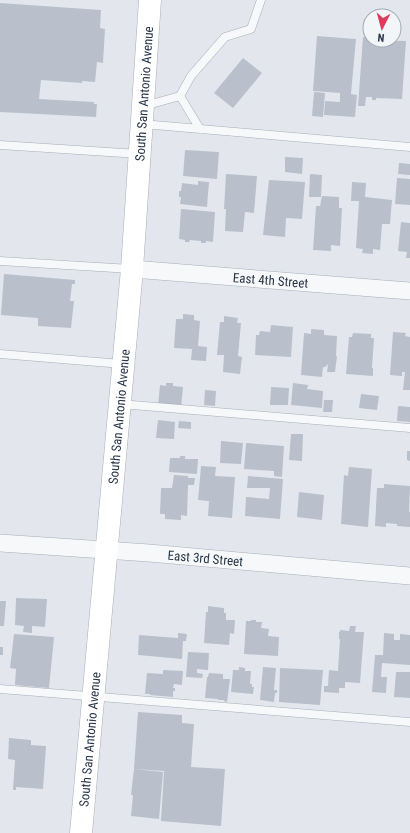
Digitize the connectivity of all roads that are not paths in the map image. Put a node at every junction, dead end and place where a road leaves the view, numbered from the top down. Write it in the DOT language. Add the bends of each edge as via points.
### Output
graph roads {
  1 [pos="150,0"];
  2 [pos="261,0"];
  3 [pos="180,96"];
  4 [pos="142,115"];
  5 [pos="200,129"];
  6 [pos="0,145"];
  7 [pos="410,147"];
  8 [pos="139,154"];
  9 [pos="0,261"];
  10 [pos="132,269"];
  11 [pos="410,291"];
  12 [pos="0,354"];
  13 [pos="123,364"];
  14 [pos="119,404"];
  15 [pos="410,428"];
  16 [pos="0,543"];
  17 [pos="106,550"];
  18 [pos="410,576"];
  19 [pos="0,689"];
  20 [pos="93,697"];
  21 [pos="410,722"];
  22 [pos="81,833"];
  1 -- 4 [label="main road, South San Antonio Avenue"];
  2 -- 3 [label="lane" via="251,29 225,37 191,76"];
  3 -- 4 [label="lane"];
  3 -- 5 [label="lane"];
  4 -- 5 [label="lane"];
  4 -- 8 [label="main road, South San Antonio Avenue"];
  5 -- 7 [label="lane"];
  6 -- 8 [label="lane"];
  8 -- 10 [label="main road, South San Antonio Avenue"];
  9 -- 10 [label="lane"];
  10 -- 11 [label="street, East 4th Street"];
  10 -- 13 [label="main road, South San Antonio Avenue"];
  12 -- 13 [label="lane"];
  13 -- 14 [label="main road, South San Antonio Avenue"];
  14 -- 15 [label="lane"];
  14 -- 17 [label="main road, South San Antonio Avenue"];
  16 -- 17 [label="street, East 3rd Street"];
  17 -- 18 [label="street, East 3rd Street"];
  17 -- 20 [label="main road, South San Antonio Avenue"];
  19 -- 20 [label="lane"];
  20 -- 21 [label="lane"];
  20 -- 22 [label="main road, South San Antonio Avenue"];
}
